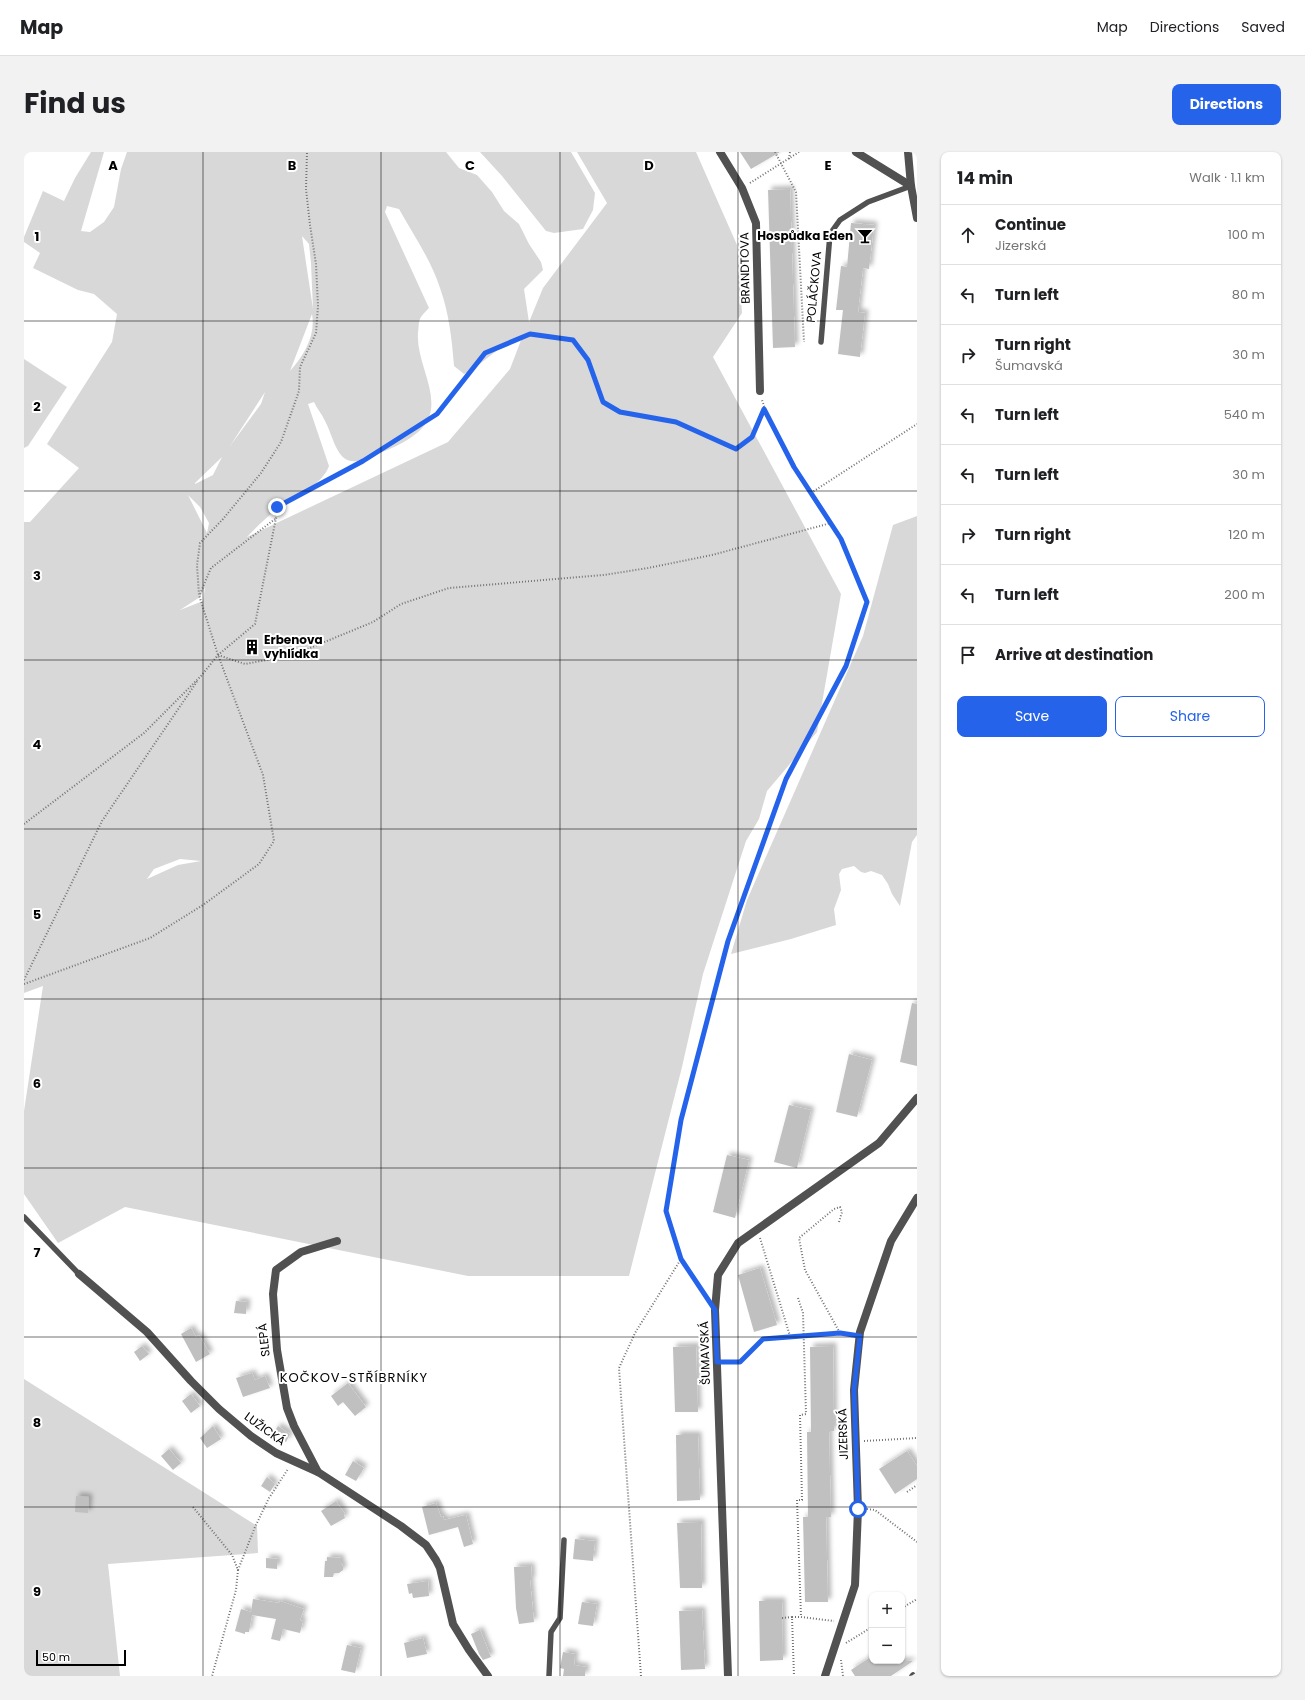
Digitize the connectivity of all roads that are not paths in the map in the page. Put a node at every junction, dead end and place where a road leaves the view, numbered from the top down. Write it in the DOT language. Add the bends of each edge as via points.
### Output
graph roads {
  1 [pos="720,152"];
  2 [pos="856,152"];
  3 [pos="908,152"];
  4 [pos="911,186"];
  5 [pos="917,218"];
  6 [pos="821,342"];
  7 [pos="760,391"];
  8 [pos="917,1098"];
  9 [pos="917,1198"];
  10 [pos="24,1217"];
  11 [pos="337,1241"];
  12 [pos="79,1274"];
  13 [pos="318,1472"];
  14 [pos="564,1540"];
  15 [pos="488,1676"];
  16 [pos="549,1676"];
  17 [pos="728,1676"];
  18 [pos="825,1676"];
  1 -- 7 [label="street, BRANDTOVA" via="742,188 756,222"];
  2 -- 4 [label="street"];
  3 -- 4 [label="street"];
  4 -- 5 [label="street"];
  4 -- 6 [label="lane, POLÁČKOVA" via="868,202 840,220 830,234"];
  8 -- 17 [label="street, ŠUMAVSKÁ" via="879,1143 738,1243 718,1275 715,1310"];
  9 -- 18 [label="street, JIZERSKÁ" via="891,1241 860,1336 854,1390 858,1509 855,1585"];
  10 -- 12 [label="lane, LUŽICKÁ"];
  11 -- 13 [label="street, SLEPÁ" via="301,1252 276,1270 272,1294 277,1350 287,1408"];
  12 -- 13 [label="street, LUŽICKÁ" via="147,1332 191,1382 219,1409 270,1449"];
  13 -- 15 [label="street, LUŽICKÁ" via="426,1545 440,1568 453,1624 468,1650"];
  14 -- 16 [label="lane" via="560,1618 551,1632"];
}
